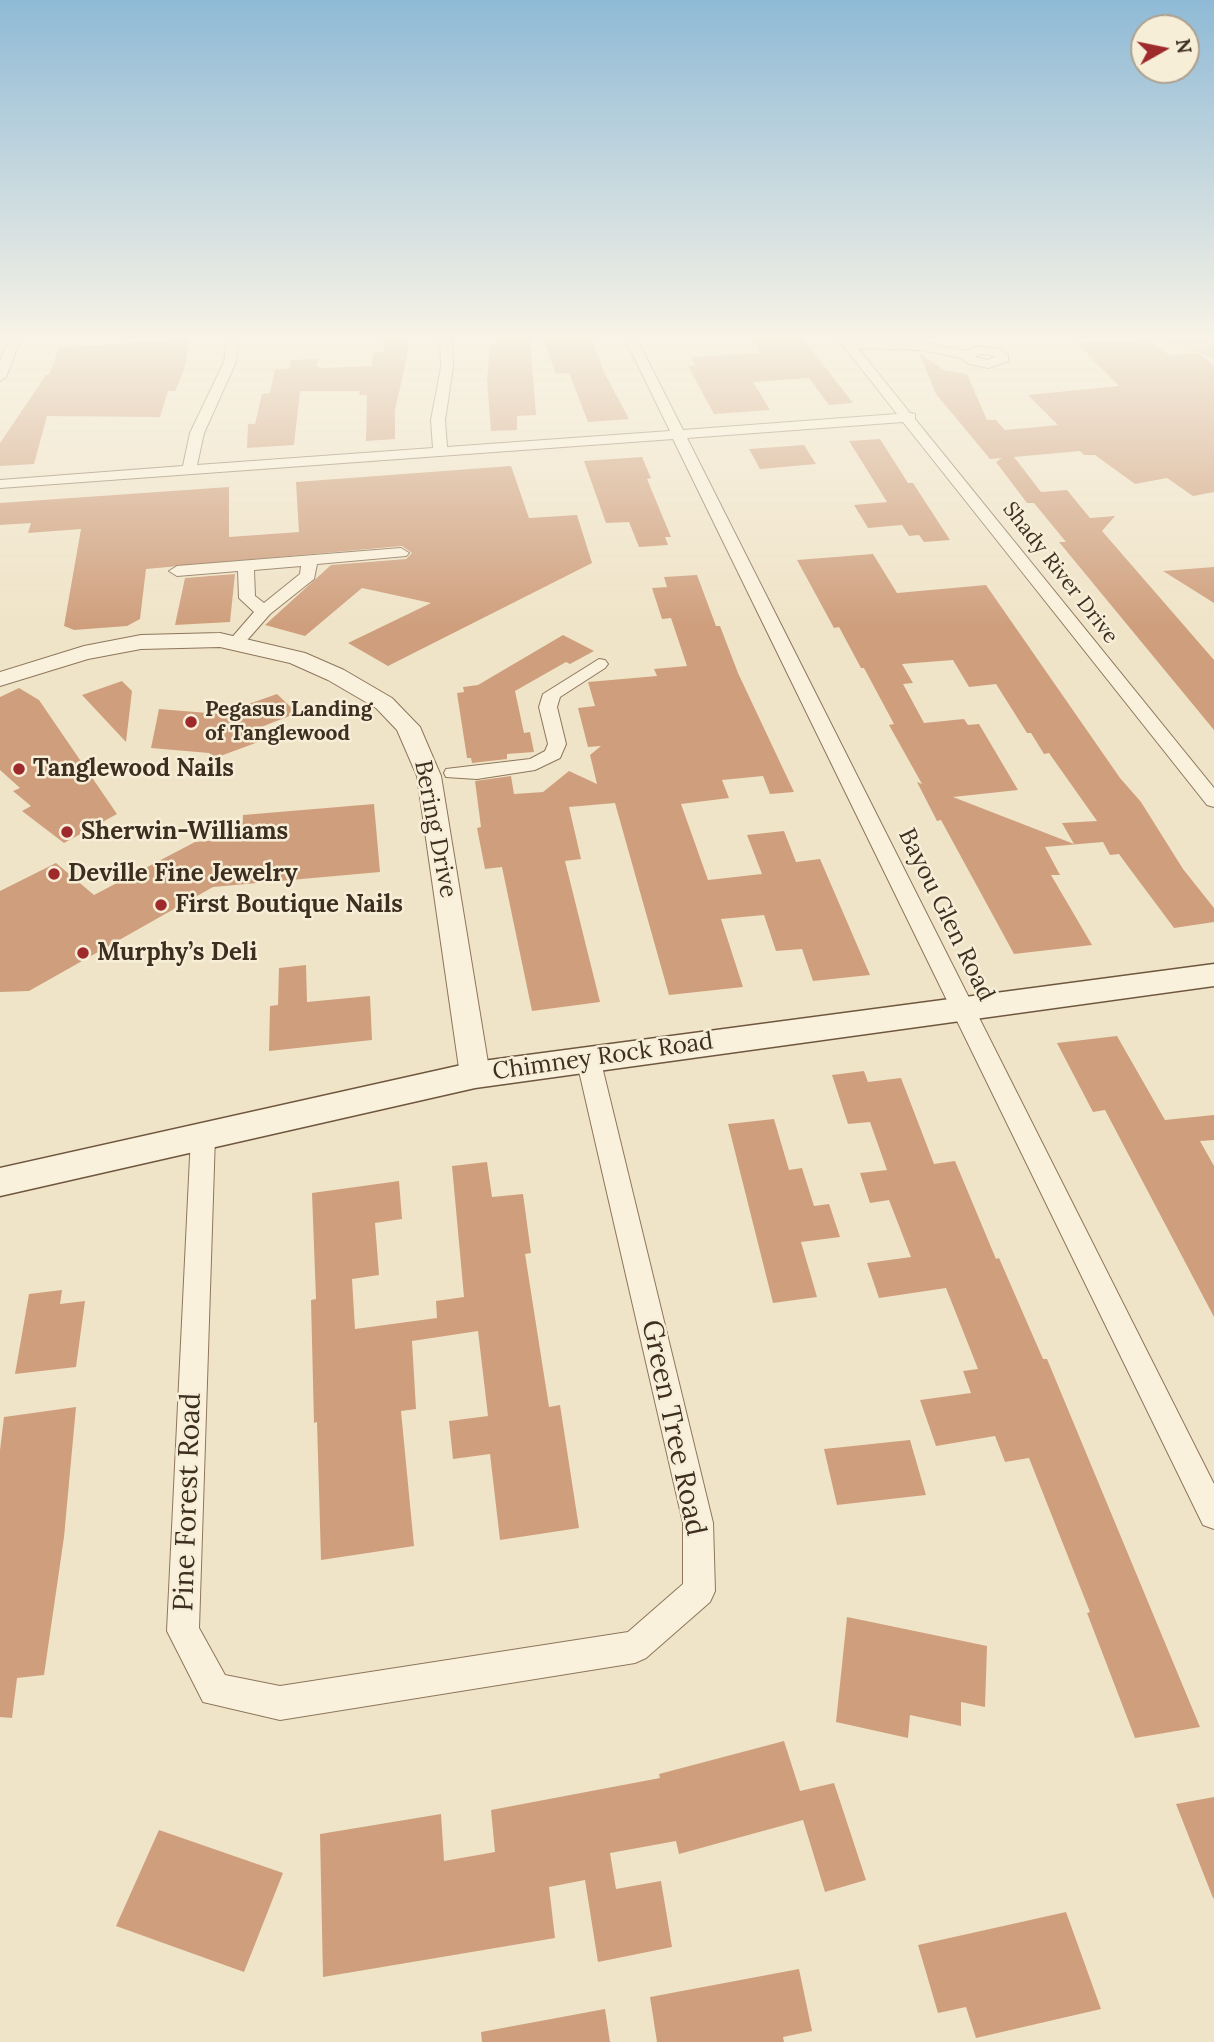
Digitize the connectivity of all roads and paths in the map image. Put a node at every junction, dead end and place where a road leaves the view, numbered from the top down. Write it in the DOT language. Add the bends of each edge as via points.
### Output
graph roads {
  1 [pos="197,434"];
  2 [pos="439,434"];
  3 [pos="676,434"];
  4 [pos="680,434"];
  5 [pos="924,434"];
  6 [pos="440,452"];
  7 [pos="189,470"];
  8 [pos="0,484"];
  9 [pos="401,554"];
  10 [pos="310,560"];
  11 [pos="246,566"];
  12 [pos="177,572"];
  13 [pos="264,611"];
  14 [pos="236,642"];
  15 [pos="599,664"];
  16 [pos="0,679"];
  17 [pos="441,774"];
  18 [pos="1214,801"];
  19 [pos="1214,975"];
  20 [pos="963,1010"];
  21 [pos="588,1058"];
  22 [pos="475,1075"];
  23 [pos="203,1136"];
  24 [pos="0,1182"];
  25 [pos="1214,1515"];
  26 [pos="466,1674"];
  1 -- 7 [label="street"];
  2 -- 6 [label="street"];
  3 -- 6 [label="street"];
  4 -- 20 [label="street, Bayou Glen Road"];
  5 -- 18 [label="street, Shady River Drive"];
  6 -- 7 [label="street"];
  7 -- 8 [label="street"];
  9 -- 10 [label="street"];
  10 -- 11 [label="street"];
  10 -- 13 [label="street" via="309,576"];
  11 -- 12 [label="street"];
  11 -- 13 [label="street" via="247,598"];
  13 -- 14 [label="street"];
  14 -- 16 [label="street, Bering Drive" via="141,642 84,653"];
  14 -- 17 [label="street, Bering Drive" via="297,658 384,702"];
  15 -- 17 [label="street" via="552,694 548,707 557,744 553,754 536,764"];
  17 -- 22 [label="street, Bering Drive"];
  19 -- 20 [label="main road, Chimney Rock Road"];
  20 -- 21 [label="main road, Chimney Rock Road"];
  20 -- 25 [label="street, Bayou Glen Road"];
  21 -- 22 [label="main road, Chimney Rock Road"];
  21 -- 26 [label="street, Green Tree Road" via="698,1523 699,1591 635,1647"];
  22 -- 23 [label="main road, Chimney Rock Road"];
  23 -- 24 [label="main road, Chimney Rock Road"];
  23 -- 26 [label="street, Pine Forest Road" via="183,1631 215,1690 280,1703"];
}
